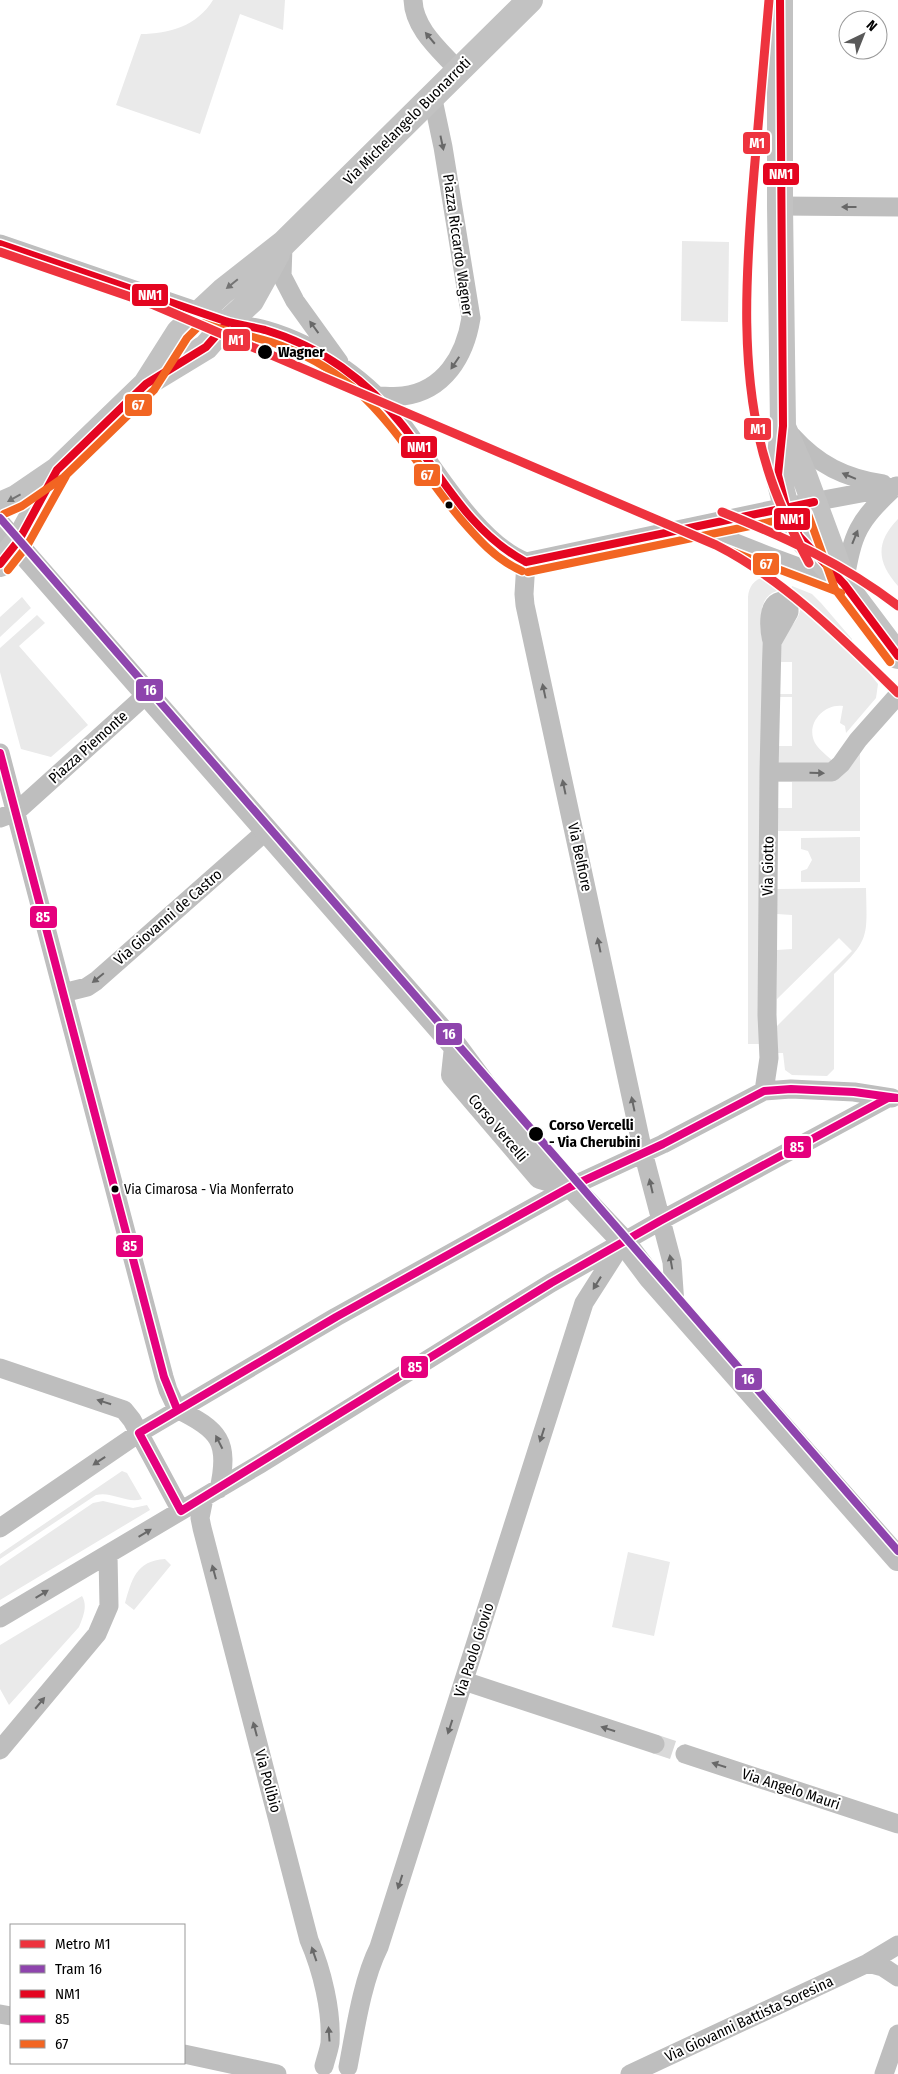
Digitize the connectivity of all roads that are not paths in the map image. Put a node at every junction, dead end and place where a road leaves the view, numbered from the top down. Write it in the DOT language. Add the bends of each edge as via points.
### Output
graph roads {
  1 [pos="413,0"];
  2 [pos="530,0"];
  3 [pos="780,0"];
  4 [pos="458,70"];
  5 [pos="432,95"];
  6 [pos="780,206"];
  7 [pos="898,207"];
  8 [pos="284,243"];
  9 [pos="0,244"];
  10 [pos="199,312"];
  11 [pos="228,322"];
  12 [pos="342,367"];
  13 [pos="146,384"];
  14 [pos="376,396"];
  15 [pos="783,426"];
  16 [pos="57,470"];
  17 [pos="897,486"];
  18 [pos="814,502"];
  19 [pos="0,505"];
  20 [pos="786,507"];
  21 [pos="695,527"];
  22 [pos="8,535"];
  23 [pos="526,562"];
  24 [pos="0,564"];
  25 [pos="844,584"];
  26 [pos="772,642"];
  27 [pos="898,656"];
  28 [pos="147,694"];
  29 [pos="898,695"];
  30 [pos="0,753"];
  31 [pos="769,772"];
  32 [pos="8,815"];
  33 [pos="266,831"];
  34 [pos="63,993"];
  35 [pos="417,1005"];
  36 [pos="456,1047"];
  37 [pos="764,1091"];
  38 [pos="493,1097"];
  39 [pos="893,1098"];
  40 [pos="643,1152"];
  41 [pos="571,1186"];
  42 [pos="660,1221"];
  43 [pos="623,1241"];
  44 [pos="675,1306"];
  45 [pos="0,1368"];
  46 [pos="177,1409"];
  47 [pos="139,1433"];
  48 [pos="212,1493"];
  49 [pos="182,1511"];
  50 [pos="0,1528"];
  51 [pos="108,1555"];
  52 [pos="898,1559"];
  53 [pos="0,1618"];
  54 [pos="464,1681"];
  55 [pos="3,1740"];
  56 [pos="655,1744"];
  57 [pos="685,1754"];
  58 [pos="898,1824"];
  59 [pos="898,1945"];
  60 [pos="868,1963"];
  61 [pos="898,1977"];
  62 [pos="327,2001"];
  63 [pos="361,2006"];
  64 [pos="898,2034"];
  65 [pos="185,2054"];
  66 [pos="320,2070"];
  67 [pos="351,2071"];
  68 [pos="277,2074"];
  69 [pos="630,2074"];
  70 [pos="884,2074"];
  4 -- 1 [label="street, one-way" via="426,35 417,18"];
  2 -- 4 [label="main road, Via Michelangelo Buonarroti"];
  3 -- 6 [label="main road"];
  4 -- 5 [label="main road, Via Michelangelo Buonarroti"];
  5 -- 8 [label="main road, Via Michelangelo Buonarroti"];
  5 -- 14 [label="street, Piazza Riccardo Wagner, one-way" via="444,147 471,318 468,336 456,363 438,383 414,394"];
  7 -- 6 [label="street, one-way"];
  6 -- 15 [label="main road"];
  8 -- 10 [label="main road, Via Michelangelo Buonarroti, one-way"];
  8 -- 11 [label="main road, Via Michelangelo Buonarroti" via="251,301"];
  12 -- 8 [label="street, one-way" via="295,302 282,276"];
  9 -- 10 [label="street"];
  10 -- 11 [label="street"];
  10 -- 13 [label="main road, Via Michelangelo Buonarroti" via="179,332"];
  11 -- 12 [label="street" via="266,330"];
  11 -- 13 [label="main road, Via Michelangelo Buonarroti" via="206,347"];
  12 -- 14 [label="street"];
  13 -- 16 [label="main road, Via Michelangelo Buonarroti"];
  14 -- 23 [label="street" via="402,424 451,494 488,536 504,551"];
  17 -- 15 [label="street, one-way" via="860,480 832,469 807,452"];
  15 -- 18 [label="main road"];
  15 -- 20 [label="main road" via="778,475"];
  16 -- 19 [label="main road, Via Michelangelo Buonarroti, one-way"];
  16 -- 22 [label="main road, Via Michelangelo Buonarroti"];
  17 -- 18 [label="street"];
  25 -- 17 [label="street, one-way" via="856,531 871,509"];
  18 -- 20 [label="street"];
  18 -- 25 [label="main road"];
  20 -- 21 [label="street"];
  20 -- 25 [label="main road" via="799,536"];
  21 -- 23 [label="street"];
  21 -- 25 [label="street"];
  22 -- 24 [label="main road"];
  22 -- 28 [label="street"];
  40 -- 23 [label="street, Via Belfiore, one-way" via="525,605"];
  25 -- 27 [label="main road"];
  26 -- 31 [label="street, Via Giotto"];
  28 -- 32 [label="street, Piazza Piemonte"];
  28 -- 33 [label="street, Corso Vercelli"];
  31 -- 29 [label="street, one-way" via="832,772"];
  30 -- 32 [label="street"];
  31 -- 37 [label="street, Via Giotto" via="766,1015 769,1058"];
  32 -- 34 [label="street"];
  33 -- 34 [label="street, Via Giovanni de Castro, one-way" via="96,981"];
  33 -- 35 [label="street, Corso Vercelli"];
  34 -- 46 [label="street" via="168,1390"];
  35 -- 36 [label="street, Corso Vercelli"];
  35 -- 38 [label="street, Corso Vercelli" via="437,1007 493,1071"];
  36 -- 38 [label="street, Corso Vercelli"];
  36 -- 41 [label="street, Corso Vercelli" via="453,1075 540,1176"];
  37 -- 39 [label="street" via="854,1092"];
  37 -- 40 [label="street"];
  38 -- 41 [label="street, Corso Vercelli"];
  39 -- 42 [label="street"];
  40 -- 41 [label="street"];
  42 -- 40 [label="street, Via Belfiore, one-way"];
  41 -- 43 [label="street, Corso Vercelli"];
  41 -- 46 [label="street" via="336,1316"];
  42 -- 43 [label="street"];
  44 -- 42 [label="street, Via Belfiore, one-way" via="672,1262"];
  43 -- 44 [label="street, Corso Vercelli"];
  43 -- 48 [label="street"];
  43 -- 54 [label="street, Via Paolo Giovio, one-way" via="584,1303"];
  44 -- 52 [label="street, Corso Vercelli"];
  47 -- 45 [label="street, one-way" via="119,1407"];
  46 -- 47 [label="street"];
  48 -- 46 [label="street, Via Polibio, one-way" via="224,1469 223,1451 217,1437 204,1422"];
  47 -- 49 [label="street"];
  47 -- 50 [label="street, one-way"];
  48 -- 49 [label="street"];
  62 -- 48 [label="street, Via Polibio, one-way" via="202,1528 200,1518"];
  51 -- 49 [label="street, one-way"];
  53 -- 51 [label="street, one-way"];
  55 -- 51 [label="street, one-way" via="97,1634 109,1606"];
  56 -- 54 [label="street, one-way"];
  54 -- 63 [label="street, Via Paolo Giovio, one-way"];
  58 -- 57 [label="street, Via Angelo Mauri, one-way"];
  59 -- 60 [label="street, Via Giovanni Battista Soresina"];
  60 -- 61 [label="street" via="884,1967"];
  60 -- 69 [label="street, Via Giovanni Battista Soresina"];
  62 -- 63 [label="street" via="335,2010 352,2011"];
  66 -- 62 [label="street, Via Polibio, one-way" via="330,2044"];
  63 -- 67 [label="street, Via Paolo Giovio"];
  64 -- 70 [label="street"];
  65 -- 68 [label="street"];
  66 -- 67 [label="street" via="337,2063"];
}
